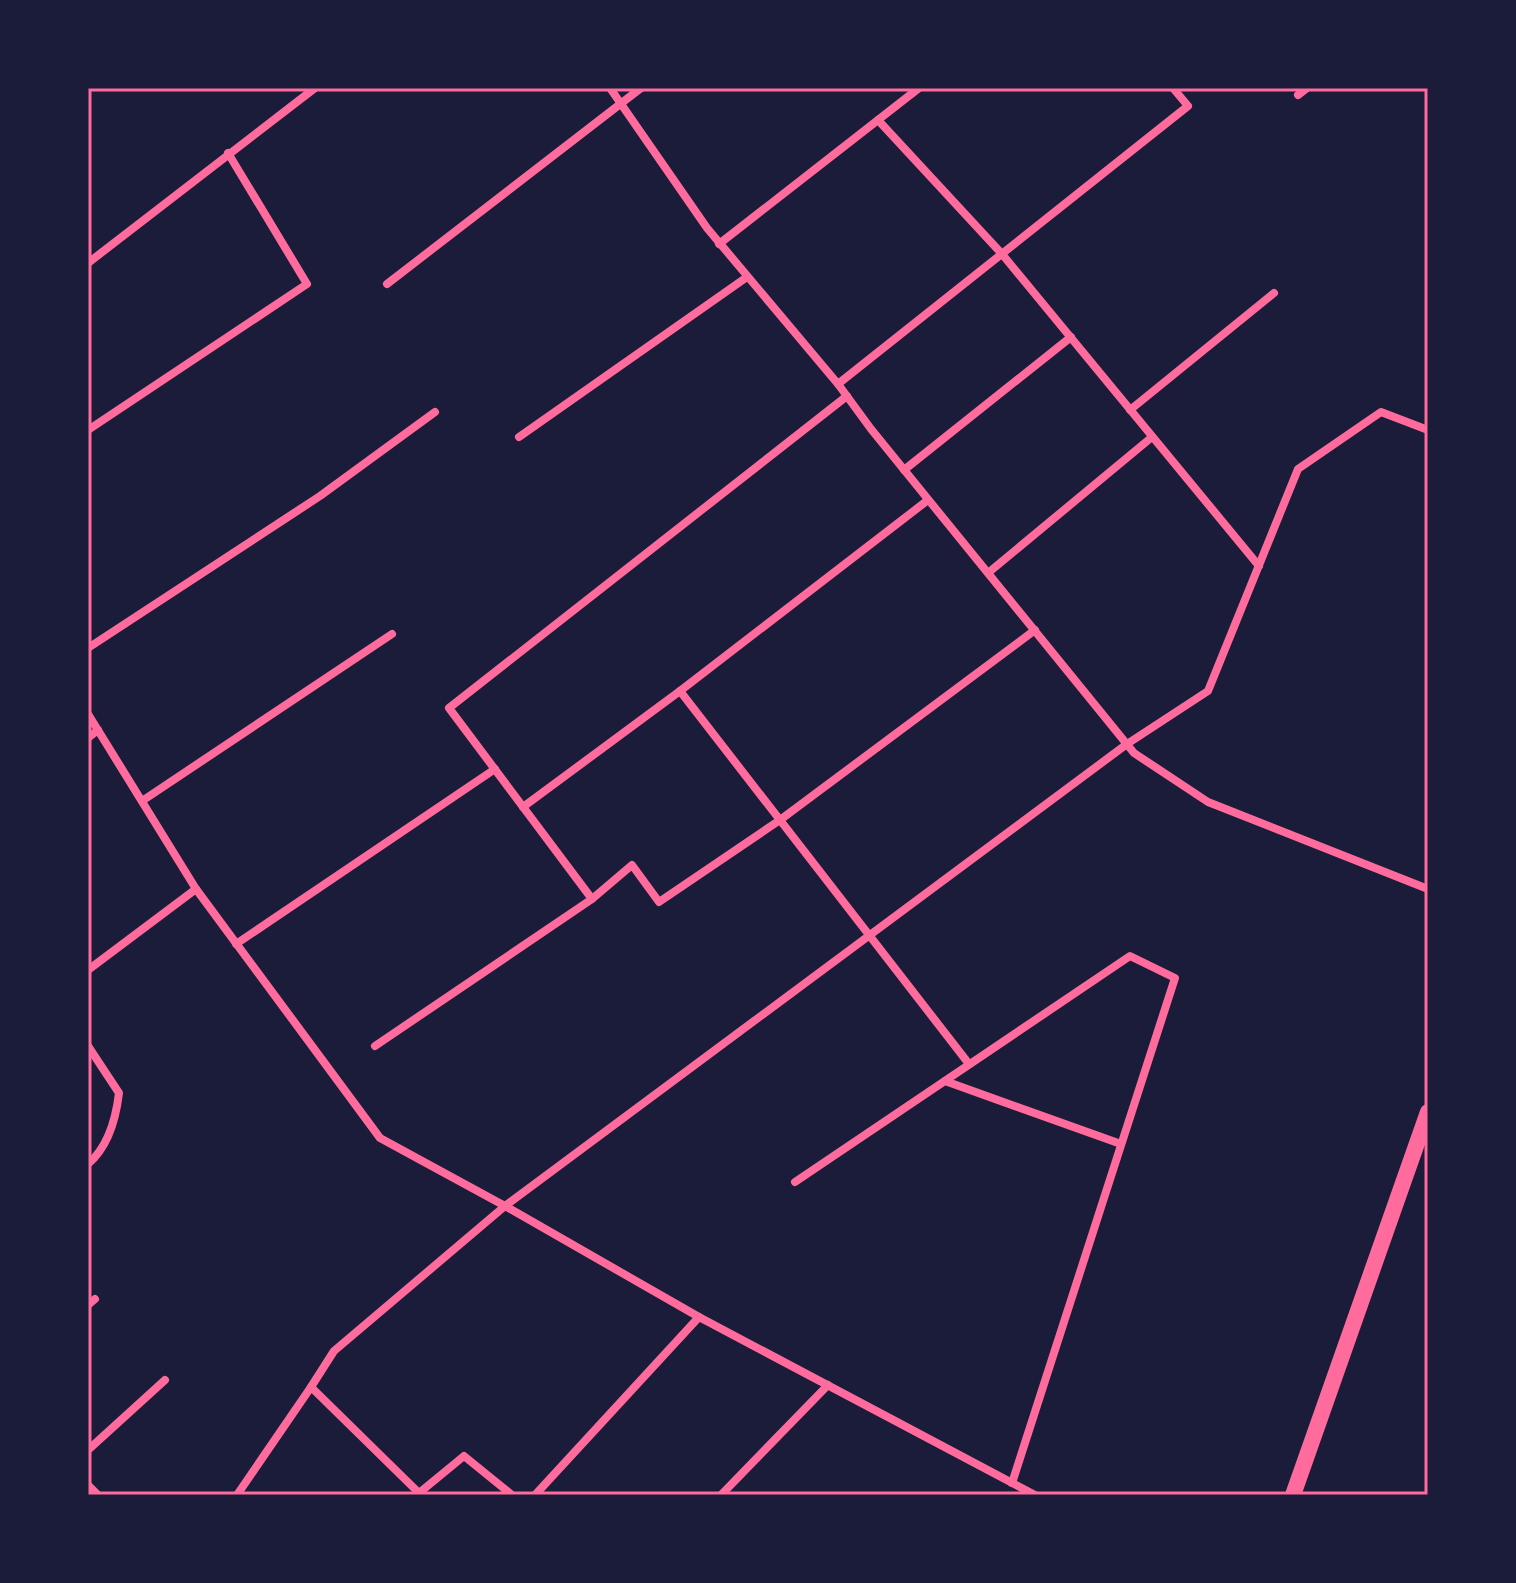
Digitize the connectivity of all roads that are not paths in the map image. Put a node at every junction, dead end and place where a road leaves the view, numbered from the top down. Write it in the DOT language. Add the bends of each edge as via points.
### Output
graph roads {
  1 [pos="315,88"];
  2 [pos="610,88"];
  3 [pos="641,88"];
  4 [pos="919,88"];
  5 [pos="1173,88"];
  6 [pos="1307,88"];
  7 [pos="1298,95"];
  8 [pos="621,104"];
  9 [pos="878,120"];
  10 [pos="228,153"];
  11 [pos="719,244"];
  12 [pos="1002,254"];
  13 [pos="88,263"];
  14 [pos="747,277"];
  15 [pos="387,284"];
  16 [pos="1274,293"];
  17 [pos="1071,337"];
  18 [pos="838,384"];
  19 [pos="847,396"];
  20 [pos="1130,410"];
  21 [pos="435,412"];
  22 [pos="88,430"];
  23 [pos="1428,430"];
  24 [pos="519,437"];
  25 [pos="1152,437"];
  26 [pos="904,470"];
  27 [pos="928,500"];
  28 [pos="1259,566"];
  29 [pos="988,573"];
  30 [pos="1035,630"];
  31 [pos="392,634"];
  32 [pos="88,648"];
  33 [pos="680,691"];
  34 [pos="88,714"];
  35 [pos="98,730"];
  36 [pos="88,738"];
  37 [pos="1127,744"];
  38 [pos="495,769"];
  39 [pos="142,801"];
  40 [pos="523,807"];
  41 [pos="780,820"];
  42 [pos="196,889"];
  43 [pos="1428,889"];
  44 [pos="592,899"];
  45 [pos="236,944"];
  46 [pos="88,970"];
  47 [pos="88,1046"];
  48 [pos="375,1046"];
  49 [pos="969,1064"];
  50 [pos="945,1081"];
  51 [pos="1428,1112"];
  52 [pos="1121,1144"];
  53 [pos="88,1164"];
  54 [pos="795,1182"];
  55 [pos="505,1206"];
  56 [pos="699,1317"];
  57 [pos="165,1380"];
  58 [pos="828,1385"];
  59 [pos="311,1387"];
  60 [pos="88,1450"];
  61 [pos="1012,1483"];
  62 [pos="88,1485"];
  63 [pos="418,1494"];
  64 [pos="98,1495"];
  65 [pos="237,1495"];
  66 [pos="512,1495"];
  67 [pos="535,1495"];
  68 [pos="721,1495"];
  69 [pos="1035,1495"];
  70 [pos="1293,1495"];
  1 -- 10 [label="street"];
  2 -- 8 [label="street"];
  3 -- 8 [label="street"];
  4 -- 9 [label="street"];
  5 -- 12 [label="street" via="1188,106"];
  6 -- 7 [label="street"];
  8 -- 11 [label="street"];
  8 -- 15 [label="street"];
  9 -- 11 [label="street"];
  9 -- 12 [label="street"];
  10 -- 13 [label="street"];
  10 -- 22 [label="street" via="307,284"];
  11 -- 14 [label="street"];
  12 -- 17 [label="street"];
  12 -- 18 [label="street"];
  14 -- 18 [label="street"];
  14 -- 24 [label="street"];
  16 -- 20 [label="street"];
  17 -- 20 [label="street"];
  17 -- 26 [label="street"];
  18 -- 19 [label="street"];
  19 -- 26 [label="street"];
  19 -- 38 [label="street" via="449,708"];
  20 -- 25 [label="street"];
  21 -- 32 [label="street" via="320,496"];
  23 -- 28 [label="street" via="1381,412 1298,469"];
  25 -- 28 [label="street"];
  25 -- 29 [label="street"];
  26 -- 27 [label="street"];
  27 -- 29 [label="street"];
  27 -- 33 [label="street"];
  28 -- 37 [label="street" via="1208,691"];
  29 -- 30 [label="street"];
  30 -- 37 [label="street"];
  30 -- 41 [label="street"];
  31 -- 39 [label="street"];
  33 -- 40 [label="street"];
  33 -- 41 [label="street"];
  34 -- 35 [label="street"];
  35 -- 36 [label="street"];
  35 -- 39 [label="street"];
  37 -- 43 [label="street" via="1208,802"];
  37 -- 55 [label="street"];
  38 -- 40 [label="street"];
  38 -- 45 [label="street"];
  39 -- 42 [label="street"];
  40 -- 44 [label="street"];
  41 -- 44 [label="street" via="659,902 632,865"];
  41 -- 49 [label="street"];
  42 -- 45 [label="street"];
  42 -- 46 [label="street"];
  44 -- 48 [label="street"];
  45 -- 55 [label="street" via="380,1138"];
  47 -- 53 [label="street" via="119,1093 115,1120"];
  49 -- 50 [label="street"];
  49 -- 52 [label="street" via="1130,956 1175,978"];
  50 -- 52 [label="street"];
  50 -- 54 [label="street"];
  51 -- 70 [label="main road"];
  52 -- 61 [label="street"];
  55 -- 56 [label="street"];
  55 -- 59 [label="street" via="334,1351"];
  56 -- 58 [label="street"];
  56 -- 67 [label="street"];
  57 -- 60 [label="street"];
  58 -- 61 [label="street"];
  58 -- 68 [label="street"];
  59 -- 63 [label="street"];
  59 -- 65 [label="street"];
  61 -- 69 [label="street"];
  62 -- 64 [label="street"];
  63 -- 66 [label="street" via="464,1456"];
}
